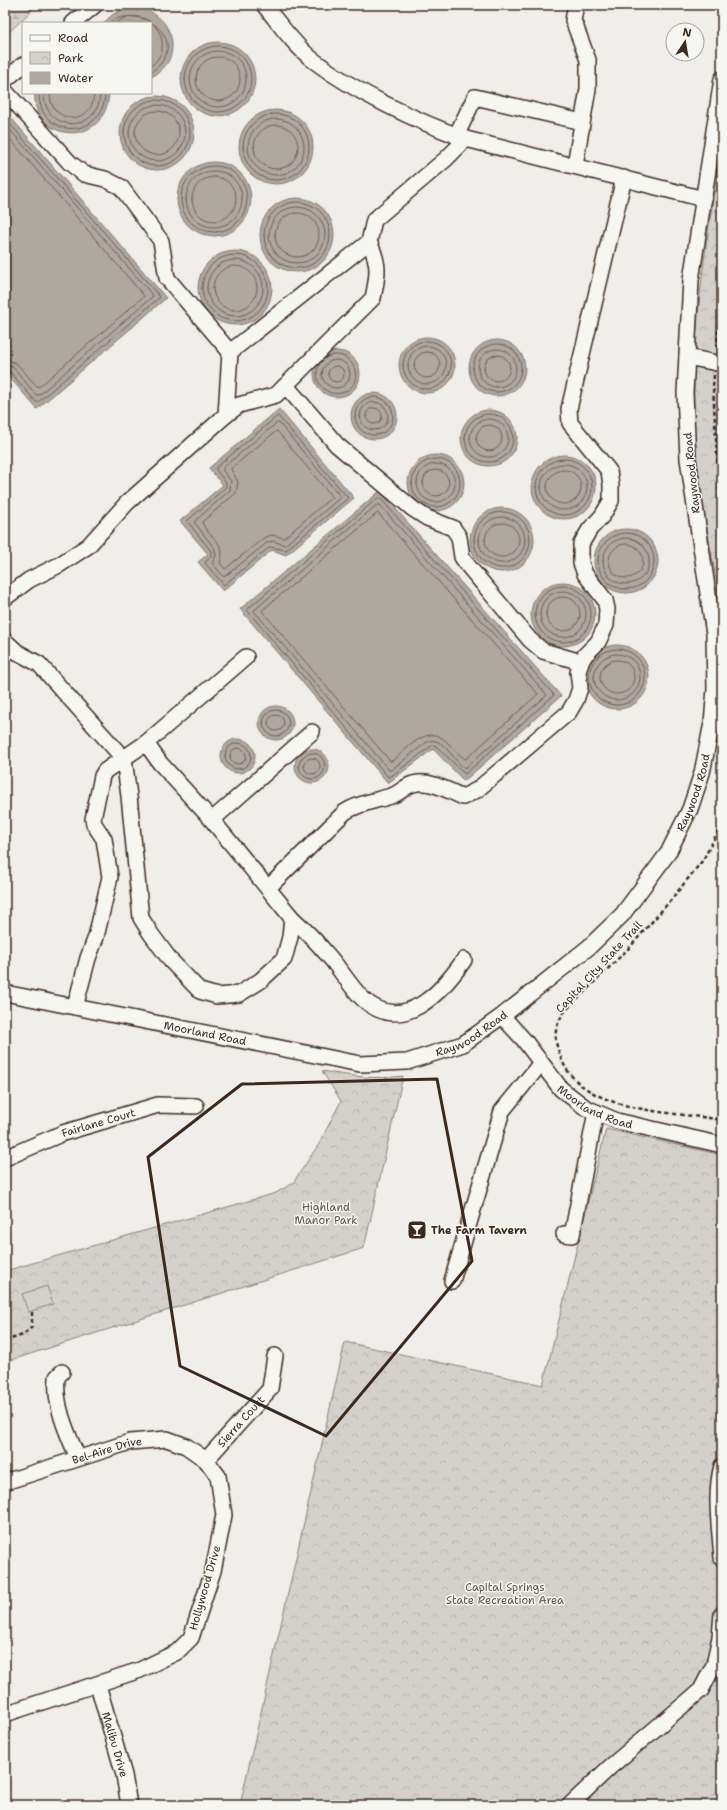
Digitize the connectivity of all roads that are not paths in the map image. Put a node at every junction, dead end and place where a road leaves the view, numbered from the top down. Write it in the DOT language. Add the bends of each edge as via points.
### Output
graph roads {
  1 [pos="95,5"];
  2 [pos="264,5"];
  3 [pos="576,5"];
  4 [pos="74,22"];
  5 [pos="22,66"];
  6 [pos="5,80"];
  7 [pos="722,80"];
  8 [pos="5,91"];
  9 [pos="582,122"];
  10 [pos="461,138"];
  11 [pos="575,165"];
  12 [pos="624,178"];
  13 [pos="704,198"];
  14 [pos="369,242"];
  15 [pos="230,352"];
  16 [pos="687,357"];
  17 [pos="719,363"];
  18 [pos="286,386"];
  19 [pos="226,415"];
  20 [pos="5,598"];
  21 [pos="5,641"];
  22 [pos="246,657"];
  23 [pos="581,662"];
  24 [pos="312,732"];
  25 [pos="146,743"];
  26 [pos="124,759"];
  27 [pos="212,820"];
  28 [pos="268,888"];
  29 [pos="292,918"];
  30 [pos="464,960"];
  31 [pos="5,993"];
  32 [pos="76,1007"];
  33 [pos="502,1016"];
  34 [pos="407,1062"];
  35 [pos="541,1064"];
  36 [pos="196,1106"];
  37 [pos="596,1112"];
  38 [pos="722,1145"];
  39 [pos="5,1158"];
  40 [pos="564,1234"];
  41 [pos="452,1282"];
  42 [pos="275,1356"];
  43 [pos="62,1372"];
  44 [pos="78,1458"];
  45 [pos="206,1460"];
  46 [pos="722,1466"];
  47 [pos="5,1482"];
  48 [pos="722,1558"];
  49 [pos="722,1614"];
  50 [pos="98,1685"];
  51 [pos="5,1714"];
  52 [pos="129,1805"];
  53 [pos="570,1805"];
  1 -- 4 [label="street"];
  2 -- 10 [label="street" via="312,59 387,104"];
  3 -- 9 [label="street" via="573,20 588,60 588,89"];
  5 -- 6 [label="street"];
  7 -- 13 [label="street, Raywood Road"];
  8 -- 15 [label="street" via="80,172 105,179 121,187 161,241 168,278"];
  9 -- 10 [label="street" via="475,97"];
  9 -- 11 [label="street"];
  10 -- 11 [label="street"];
  10 -- 14 [label="street" via="446,159 374,220"];
  11 -- 12 [label="street"];
  12 -- 13 [label="street"];
  12 -- 23 [label="street" via="569,409 570,423 609,471 612,485 611,501 582,544 581,563 605,600 607,609 606,625 598,642 584,655"];
  13 -- 16 [label="street, Raywood Road" via="691,280"];
  14 -- 15 [label="street"];
  14 -- 18 [label="street" via="377,258 377,281 373,298"];
  15 -- 19 [label="street"];
  16 -- 17 [label="street"];
  16 -- 33 [label="street, Raywood Road" via="685,393 688,459 714,634 713,716 702,773 690,809 668,853 622,915 589,948"];
  18 -- 19 [label="street" via="276,395 239,405"];
  18 -- 23 [label="street" via="342,450 413,509 427,518 453,528 459,537 462,556 469,567 530,640 543,651"];
  19 -- 20 [label="street" via="127,503 88,546 29,580"];
  21 -- 26 [label="street" via="17,652 39,664"];
  22 -- 25 [label="street"];
  23 -- 28 [label="street" via="578,672 580,688 569,712 477,790 463,797 427,784 413,784 394,796 357,805 330,824 311,848"];
  24 -- 27 [label="street"];
  25 -- 26 [label="street"];
  25 -- 27 [label="street" via="160,763"];
  26 -- 29 [label="street" via="141,918 171,961 200,991 217,996 239,994 260,981 284,959"];
  26 -- 32 [label="street" via="105,771 95,806 94,824 104,839 110,877"];
  27 -- 28 [label="street"];
  28 -- 29 [label="street"];
  29 -- 30 [label="street" via="326,953 361,997 373,1008 390,1013 406,1013 417,1008 451,978"];
  31 -- 32 [label="street, Moorland Road"];
  32 -- 34 [label="street, Moorland Road" via="360,1064"];
  33 -- 34 [label="street, Raywood Road" via="463,1044"];
  33 -- 35 [label="street, Moorland Road"];
  35 -- 37 [label="street, Moorland Road" via="561,1089 586,1108"];
  35 -- 41 [label="street" via="502,1111"];
  36 -- 39 [label="street, Fairlane Court" via="158,1105 63,1133"];
  37 -- 38 [label="street, Moorland Road" via="624,1123"];
  37 -- 40 [label="street" via="572,1235"];
  42 -- 45 [label="street, Sierra Court" via="270,1389"];
  43 -- 44 [label="street" via="57,1377 57,1398"];
  44 -- 45 [label="street, Bel-Aire Drive" via="130,1442 167,1439 186,1446"];
  44 -- 47 [label="street, Bel-Aire Drive"];
  45 -- 50 [label="street, Hollywood Drive" via="218,1476 224,1515 213,1571 191,1638 177,1652 140,1670"];
  46 -- 48 [label="street" via="719,1513"];
  49 -- 53 [label="street" via="714,1665 701,1690 610,1767"];
  50 -- 51 [label="street, Hollywood Drive"];
  50 -- 52 [label="street, Malibu Drive" via="124,1775"];
}
